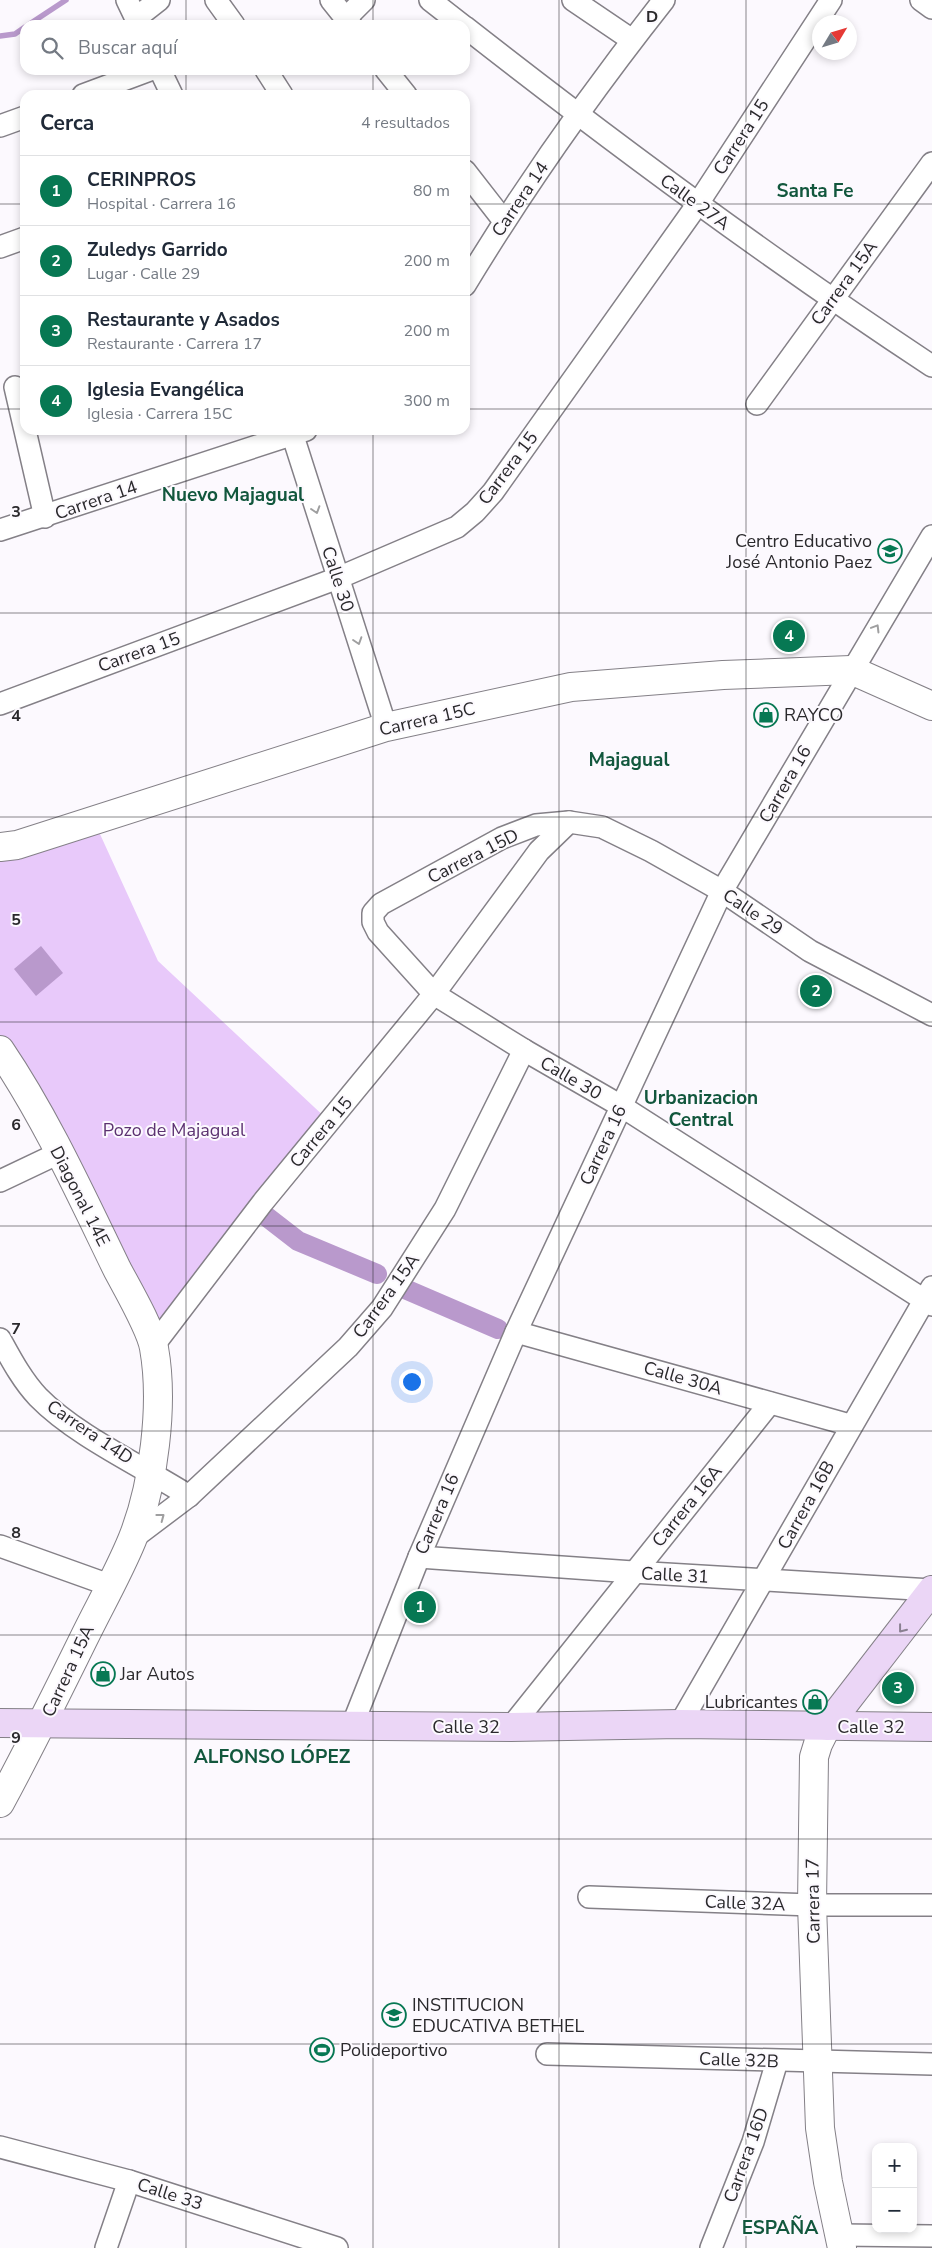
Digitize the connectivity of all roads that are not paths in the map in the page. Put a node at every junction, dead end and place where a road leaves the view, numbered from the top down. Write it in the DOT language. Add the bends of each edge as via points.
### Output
graph roads {
  1 [pos="160,0"];
  2 [pos="216,0"];
  3 [pos="331,0"];
  4 [pos="364,0"];
  5 [pos="430,0"];
  6 [pos="573,0"];
  7 [pos="664,0"];
  8 [pos="830,0"];
  9 [pos="921,0"];
  10 [pos="932,8"];
  11 [pos="134,14"];
  12 [pos="230,20"];
  13 [pos="347,20"];
  14 [pos="350,20"];
  15 [pos="456,20"];
  16 [pos="470,31"];
  17 [pos="632,40"];
  18 [pos="137,75"];
  19 [pos="162,75"];
  20 [pos="269,75"];
  21 [pos="390,75"];
  22 [pos="96,90"];
  23 [pos="170,90"];
  24 [pos="279,90"];
  25 [pos="402,90"];
  26 [pos="577,115"];
  27 [pos="20,119"];
  28 [pos="0,126"];
  29 [pos="932,163"];
  30 [pos="470,177"];
  31 [pos="697,205"];
  32 [pos="504,221"];
  33 [pos="20,240"];
  34 [pos="0,247"];
  35 [pos="470,277"];
  36 [pos="831,300"];
  37 [pos="932,366"];
  38 [pos="13,387"];
  39 [pos="757,404"];
  40 [pos="20,415"];
  41 [pos="25,435"];
  42 [pos="284,435"];
  43 [pos="297,435"];
  44 [pos="45,517"];
  45 [pos="0,530"];
  46 [pos="932,536"];
  47 [pos="338,578"];
  48 [pos="851,670"];
  49 [pos="0,704"];
  50 [pos="932,706"];
  51 [pos="386,727"];
  52 [pos="569,822"];
  53 [pos="6,850"];
  54 [pos="722,892"];
  55 [pos="381,904"];
  56 [pos="434,994"];
  57 [pos="932,1014"];
  58 [pos="0,1050"];
  59 [pos="524,1050"];
  60 [pos="621,1106"];
  61 [pos="59,1153"];
  62 [pos="0,1181"];
  63 [pos="929,1298"];
  64 [pos="516,1332"];
  65 [pos="0,1339"];
  66 [pos="154,1345"];
  67 [pos="770,1403"];
  68 [pos="850,1425"];
  69 [pos="150,1471"];
  70 [pos="189,1496"];
  71 [pos="132,1539"];
  72 [pos="0,1546"];
  73 [pos="419,1557"];
  74 [pos="633,1572"];
  75 [pos="764,1580"];
  76 [pos="109,1585"];
  77 [pos="932,1590"];
  78 [pos="0,1723"];
  79 [pos="42,1724"];
  80 [pos="680,1724"];
  81 [pos="352,1726"];
  82 [pos="827,1726"];
  83 [pos="511,1727"];
  84 [pos="932,1727"];
  85 [pos="0,1803"];
  86 [pos="589,1897"];
  87 [pos="812,1905"];
  88 [pos="932,1905"];
  89 [pos="547,2054"];
  90 [pos="817,2061"];
  91 [pos="777,2062"];
  92 [pos="932,2064"];
  93 [pos="0,2147"];
  94 [pos="129,2181"];
  95 [pos="932,2236"];
  96 [pos="841,2242"];
  97 [pos="106,2248"];
  98 [pos="337,2248"];
  99 [pos="711,2248"];
  1 -- 11 [label="street"];
  2 -- 12 [label="street"];
  3 -- 13 [label="street"];
  4 -- 14 [label="street"];
  5 -- 15 [label="street"];
  6 -- 17 [label="street"];
  7 -- 17 [label="street, Carrera 14"];
  8 -- 31 [label="street, Carrera 15"];
  9 -- 10 [label="street"];
  16 -- 26 [label="street, Calle 27A"];
  17 -- 26 [label="street, Carrera 14"];
  18 -- 22 [label="street"];
  19 -- 23 [label="street"];
  20 -- 24 [label="street"];
  21 -- 25 [label="street"];
  26 -- 31 [label="street, Calle 27A"];
  26 -- 32 [label="street, Carrera 14"];
  27 -- 28 [label="street"];
  29 -- 36 [label="street, Carrera 15A"];
  30 -- 32 [label="street"];
  31 -- 36 [label="street, Calle 27A"];
  31 -- 47 [label="street, Carrera 15" via="499,484 475,512 457,526"];
  32 -- 35 [label="street, Carrera 14"];
  33 -- 34 [label="street"];
  36 -- 37 [label="street, Calle 27A"];
  36 -- 39 [label="street, Carrera 15A"];
  38 -- 40 [label="street"];
  41 -- 44 [label="street"];
  42 -- 44 [label="street, Carrera 14"];
  43 -- 47 [label="street, Calle 30, one-way"];
  44 -- 45 [label="street, Carrera 14"];
  48 -- 46 [label="street, Carrera 16, one-way"];
  47 -- 49 [label="street, Carrera 15"];
  47 -- 51 [label="street, Calle 30, one-way"];
  48 -- 50 [label="street"];
  48 -- 51 [label="street, Carrera 15C" via="723,675 571,687"];
  48 -- 54 [label="street, Carrera 16"];
  51 -- 53 [label="street, Carrera 15C"];
  52 -- 54 [label="street, Calle 29" via="602,827"];
  52 -- 55 [label="street, Carrera 15D" via="536,825 502,838"];
  52 -- 56 [label="street, Carrera 15" via="539,851"];
  54 -- 57 [label="street, Calle 29" via="810,951"];
  54 -- 60 [label="street, Carrera 16"];
  55 -- 56 [label="street, Calle 30" via="373,913 378,932"];
  56 -- 59 [label="street, Calle 30"];
  56 -- 66 [label="street, Carrera 15" via="262,1202"];
  58 -- 61 [label="street, Diagonal 14E"];
  59 -- 60 [label="street, Calle 30"];
  59 -- 70 [label="street, Carrera 15A" via="445,1209 382,1308 348,1347"];
  60 -- 63 [label="street, Calle 30"];
  60 -- 64 [label="street, Carrera 16"];
  61 -- 62 [label="street"];
  61 -- 66 [label="street, Diagonal 14E"];
  63 -- 68 [label="street, Carrera 16B"];
  64 -- 67 [label="street, Calle 30A"];
  64 -- 73 [label="street, Carrera 16"];
  65 -- 69 [label="street, Carrera 14D" via="14,1365 57,1415"];
  66 -- 69 [label="street" via="158,1384"];
  67 -- 68 [label="street, Calle 30A"];
  67 -- 74 [label="street, Carrera 16A"];
  68 -- 75 [label="street, Carrera 16B"];
  69 -- 70 [label="street"];
  69 -- 71 [label="street, Carrera 15A"];
  71 -- 70 [label="street, Carrera 15A, one-way"];
  71 -- 76 [label="street, Carrera 15A"];
  72 -- 76 [label="street"];
  73 -- 74 [label="street, Calle 31"];
  73 -- 81 [label="street, Carrera 16"];
  74 -- 75 [label="street, Calle 31"];
  74 -- 83 [label="street, Carrera 16A"];
  75 -- 77 [label="street, Calle 31"];
  75 -- 80 [label="street, Carrera 16B"];
  76 -- 79 [label="street, Carrera 15A"];
  77 -- 82 [label="main road, Carrera 17, one-way"];
  78 -- 79 [label="main road, Calle 32"];
  79 -- 81 [label="main road, Calle 32"];
  79 -- 85 [label="street, Carrera 15A"];
  80 -- 82 [label="main road, Calle 32"];
  80 -- 83 [label="main road, Calle 32"];
  81 -- 83 [label="main road, Calle 32"];
  82 -- 84 [label="main road, Calle 32"];
  82 -- 87 [label="street, Carrera 17" via="814,1757"];
  86 -- 87 [label="street, Calle 32A"];
  87 -- 88 [label="street, Calle 32A"];
  87 -- 90 [label="street, Carrera 17"];
  89 -- 91 [label="street, Calle 32B"];
  90 -- 91 [label="street, Calle 32B"];
  90 -- 92 [label="street, Calle 32B"];
  90 -- 96 [label="street, Carrera 17" via="822,2137"];
  91 -- 99 [label="street, Carrera 16D" via="753,2142"];
  93 -- 94 [label="street, Calle 33"];
  94 -- 97 [label="street"];
  94 -- 98 [label="street, Calle 33"];
  95 -- 96 [label="street"];
}
